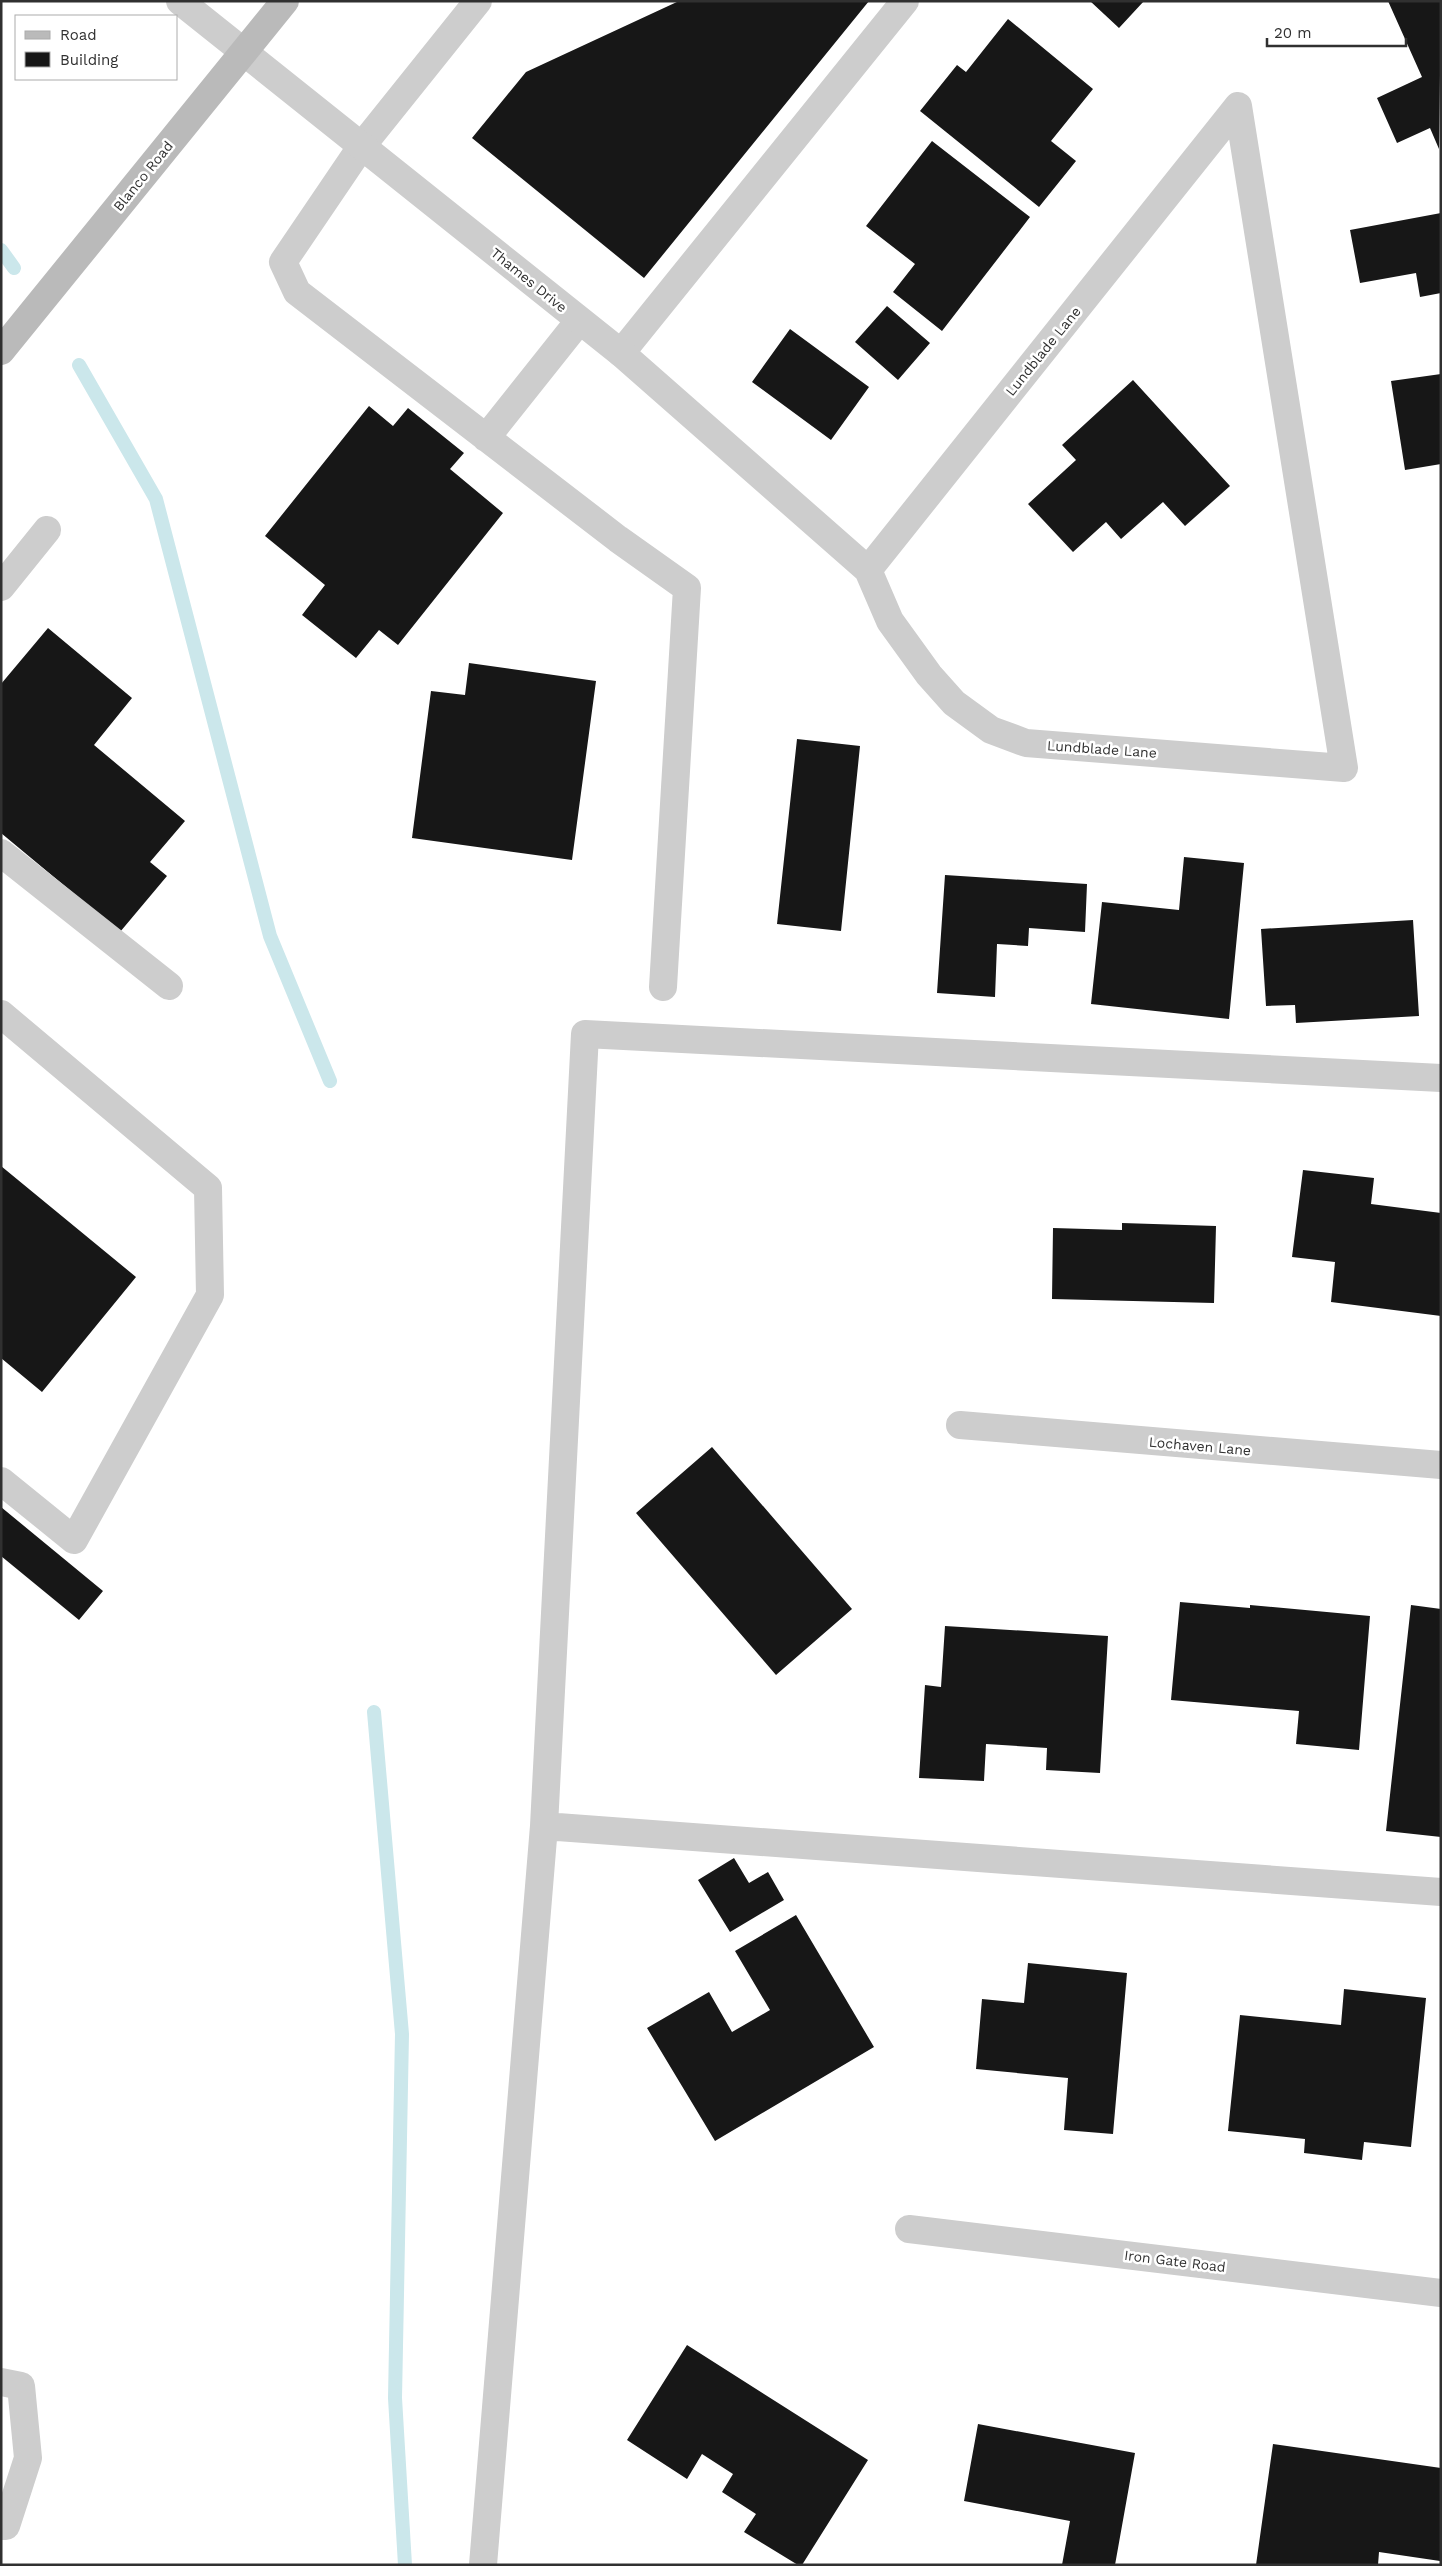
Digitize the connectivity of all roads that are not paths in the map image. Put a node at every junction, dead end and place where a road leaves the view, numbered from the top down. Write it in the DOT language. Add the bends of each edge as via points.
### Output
graph roads {
  1 [pos="180,1"];
  2 [pos="284,1"];
  3 [pos="478,1"];
  4 [pos="905,1"];
  5 [pos="243,52"];
  6 [pos="361,147"];
  7 [pos="580,320"];
  8 [pos="1,351"];
  9 [pos="621,353"];
  10 [pos="486,438"];
  11 [pos="48,530"];
  12 [pos="868,570"];
  13 [pos="1,587"];
  14 [pos="1,853"];
  15 [pos="169,986"];
  16 [pos="663,987"];
  17 [pos="1,1014"];
  18 [pos="1441,1078"];
  19 [pos="960,1425"];
  20 [pos="1441,1466"];
  21 [pos="1,1481"];
  22 [pos="544,1826"];
  23 [pos="1441,1892"];
  24 [pos="909,2229"];
  25 [pos="1441,2294"];
  26 [pos="1,2382"];
  27 [pos="1,2526"];
  28 [pos="482,2565"];
  1 -- 5 [label="street, Thames Drive"];
  2 -- 5 [label="main road, Blanco Road"];
  3 -- 6 [label="street"];
  4 -- 9 [label="street"];
  5 -- 6 [label="street, Thames Drive"];
  5 -- 8 [label="main road, Blanco Road"];
  6 -- 7 [label="street, Thames Drive"];
  6 -- 10 [label="street" via="283,262 296,292"];
  7 -- 9 [label="street, Thames Drive"];
  7 -- 10 [label="street"];
  9 -- 12 [label="street, Thames Drive"];
  10 -- 16 [label="street" via="687,588"];
  11 -- 13 [label="street"];
  12 -- 12 [label="street, Lundblade Lane" via="890,621 929,676 954,704 991,730 1026,743 1344,768 1238,106"];
  14 -- 15 [label="street"];
  17 -- 21 [label="street" via="208,1188 210,1295 74,1540"];
  18 -- 22 [label="street" via="585,1034"];
  19 -- 20 [label="street, Lochaven Lane"];
  22 -- 23 [label="street"];
  22 -- 28 [label="street"];
  24 -- 25 [label="street, Iron Gate Road"];
  26 -- 27 [label="street" via="21,2386 28,2458 6,2526"];
}
